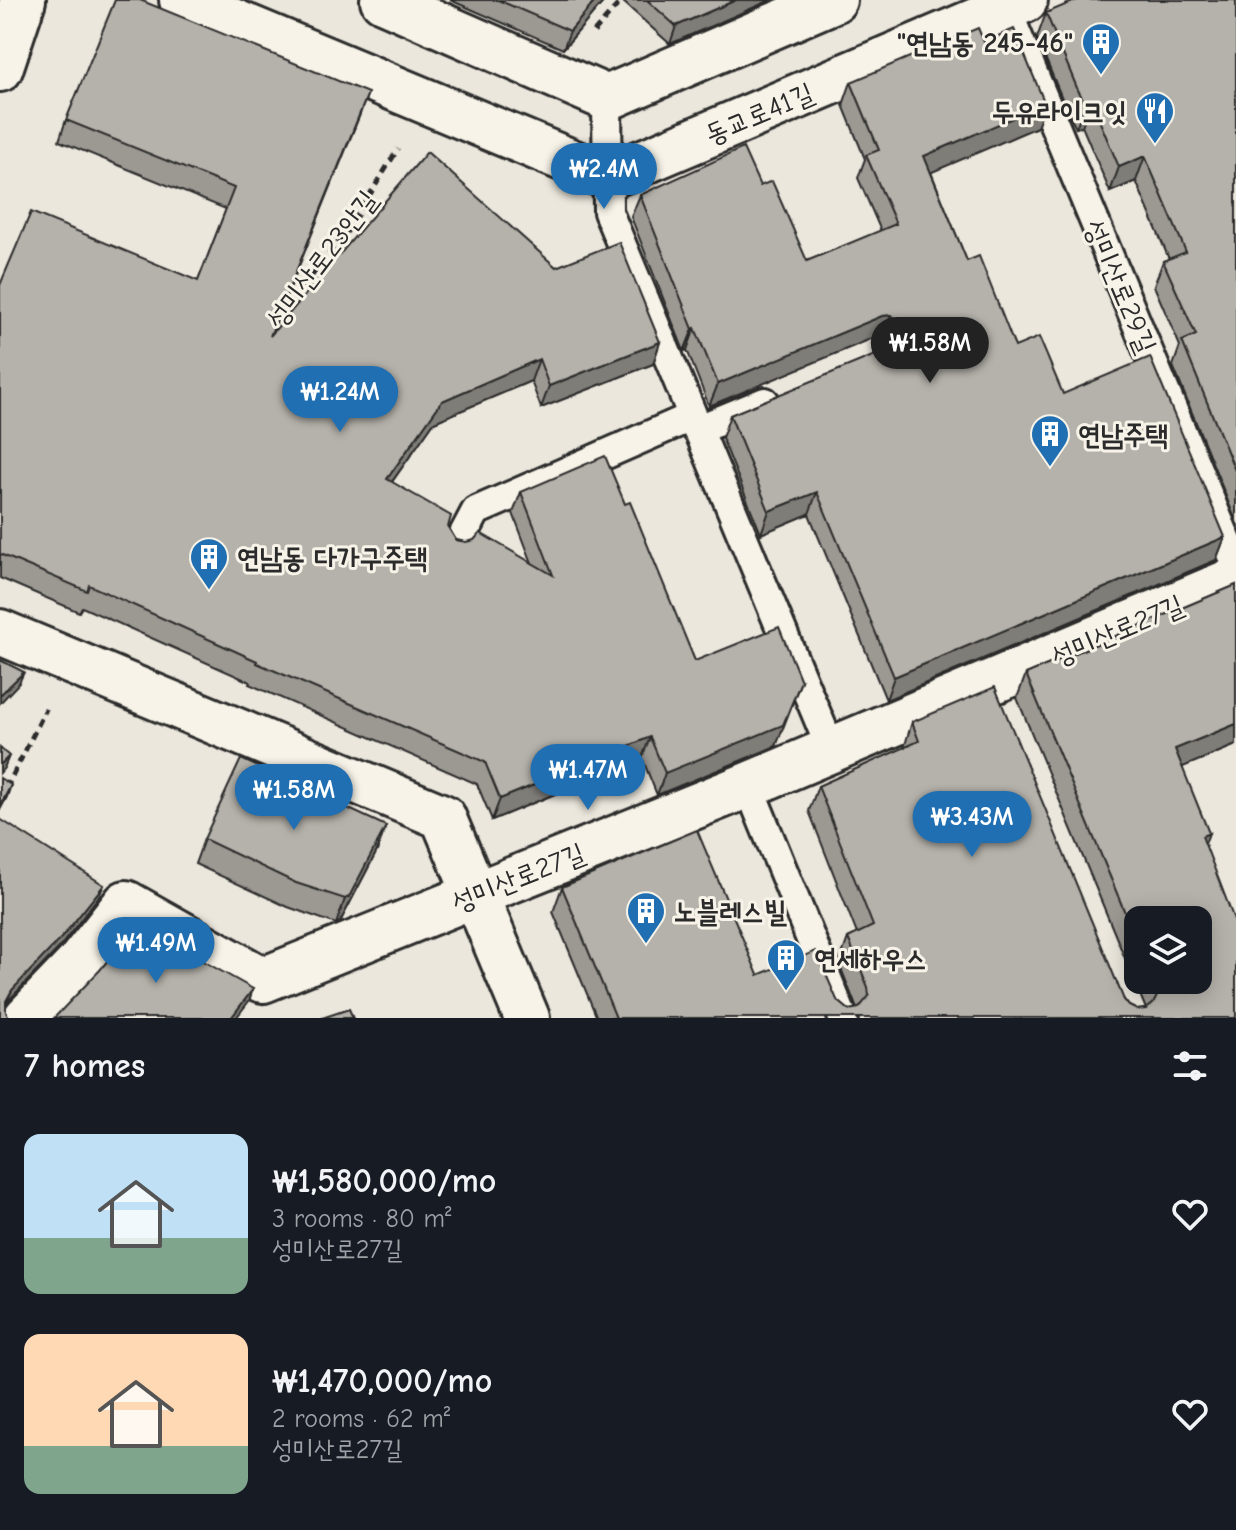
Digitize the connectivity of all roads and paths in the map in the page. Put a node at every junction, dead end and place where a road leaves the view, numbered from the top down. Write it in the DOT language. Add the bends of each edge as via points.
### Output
graph roads {
  1 [pos="23,0"];
  2 [pos="182,0"];
  3 [pos="383,0"];
  4 [pos="834,0"];
  5 [pos="1016,4"];
  6 [pos="0,69"];
  7 [pos="607,98"];
  8 [pos="427,104"];
  9 [pos="608,177"];
  10 [pos="267,331"];
  11 [pos="796,389"];
  12 [pos="694,423"];
  13 [pos="457,547"];
  14 [pos="1236,563"];
  15 [pos="1236,579"];
  16 [pos="0,632"];
  17 [pos="70,662"];
  18 [pos="831,749"];
  19 [pos="748,785"];
  20 [pos="0,801"];
  21 [pos="476,893"];
  22 [pos="26,1018"];
  23 [pos="527,1018"];
  24 [pos="843,1018"];
  1 -- 6 [label="street"];
  2 -- 8 [label="street"];
  3 -- 7 [label="street"];
  4 -- 7 [label="street"];
  5 -- 9 [label="street, 동교로41길"];
  5 -- 14 [label="lane, 성미산로29길"];
  7 -- 9 [label="lane"];
  8 -- 9 [label="street"];
  8 -- 10 [label="path, 성미산로23안길" via="346,233"];
  9 -- 12 [label="lane" via="608,212"];
  11 -- 12 [label="lane"];
  12 -- 13 [label="lane" via="476,511"];
  12 -- 18 [label="lane"];
  15 -- 18 [label="street, 성미산로27길" via="998,697"];
  16 -- 17 [label="street"];
  17 -- 20 [label="path"];
  17 -- 21 [label="street" via="443,817"];
  18 -- 19 [label="street, 성미산로27길"];
  19 -- 21 [label="street, 성미산로27길"];
  19 -- 24 [label="lane"];
  21 -- 22 [label="street, 성미산로27길" via="263,980 126,903"];
  21 -- 23 [label="street"];
}
